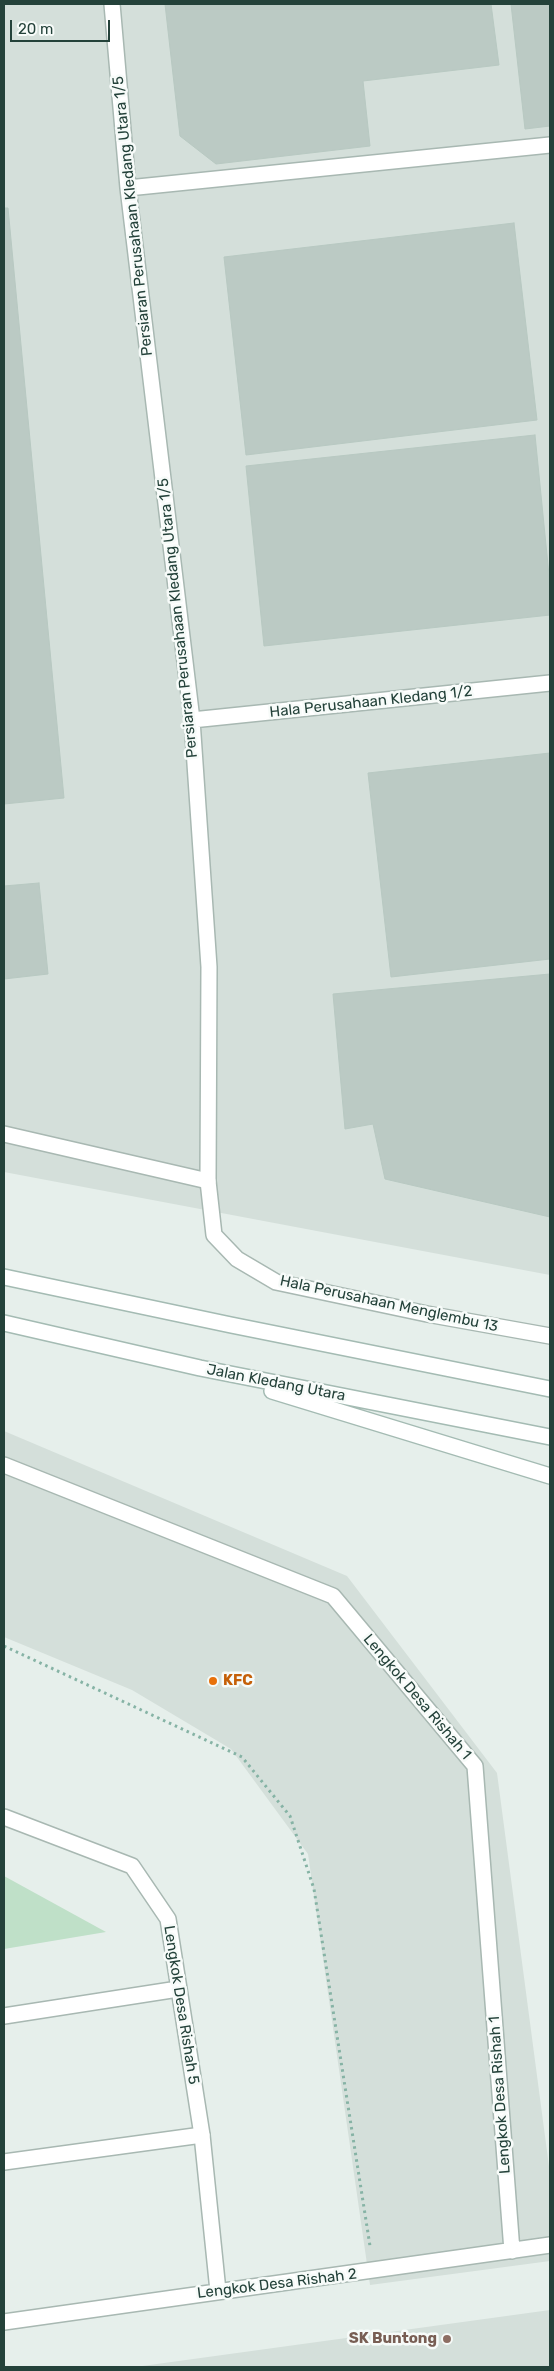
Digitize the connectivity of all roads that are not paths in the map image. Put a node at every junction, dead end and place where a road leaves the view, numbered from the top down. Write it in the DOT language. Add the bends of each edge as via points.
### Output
graph roads {
  1 [pos="112,4"];
  2 [pos="550,145"];
  3 [pos="128,188"];
  4 [pos="550,683"];
  5 [pos="192,720"];
  6 [pos="4,1134"];
  7 [pos="208,1181"];
  8 [pos="214,1235"];
  9 [pos="4,1277"];
  10 [pos="4,1323"];
  11 [pos="550,1336"];
  12 [pos="200,1368"];
  13 [pos="550,1389"];
  14 [pos="550,1437"];
  15 [pos="4,1465"];
  16 [pos="550,1476"];
  17 [pos="4,1817"];
  18 [pos="178,1989"];
  19 [pos="4,2016"];
  20 [pos="202,2135"];
  21 [pos="4,2162"];
  22 [pos="550,2245"];
  23 [pos="512,2251"];
  24 [pos="218,2290"];
  25 [pos="4,2322"];
  1 -- 3 [label="street, Persiaran Perusahaan Kledang Utara 1/5"];
  2 -- 3 [label="street"];
  3 -- 5 [label="street, Persiaran Perusahaan Kledang Utara 1/5"];
  4 -- 5 [label="street, Hala Perusahaan Kledang 1/2"];
  5 -- 7 [label="street, Persiaran Perusahaan Kledang Utara 1/5" via="209,967"];
  6 -- 7 [label="street"];
  7 -- 8 [label="street, Persiaran Perusahaan Kledang Utara 1/5"];
  8 -- 11 [label="street, Hala Perusahaan Menglembu 13" via="237,1259 276,1282"];
  9 -- 13 [label="street"];
  10 -- 12 [label="street, Jalan Kledang Utara"];
  12 -- 14 [label="street, Jalan Kledang Utara"];
  12 -- 16 [label="street"];
  15 -- 23 [label="street, Lengkok Desa Rishah 1" via="333,1596 475,1766"];
  17 -- 18 [label="street, Lengkok Desa Rishah 5" via="132,1866 168,1918"];
  18 -- 19 [label="street"];
  18 -- 20 [label="street, Lengkok Desa Rishah 5"];
  20 -- 21 [label="street"];
  20 -- 24 [label="street, Lengkok Desa Rishah 5"];
  22 -- 23 [label="street, Lengkok Desa Rishah 2"];
  23 -- 24 [label="street, Lengkok Desa Rishah 2"];
  24 -- 25 [label="street, Lengkok Desa Rishah 2"];
}
